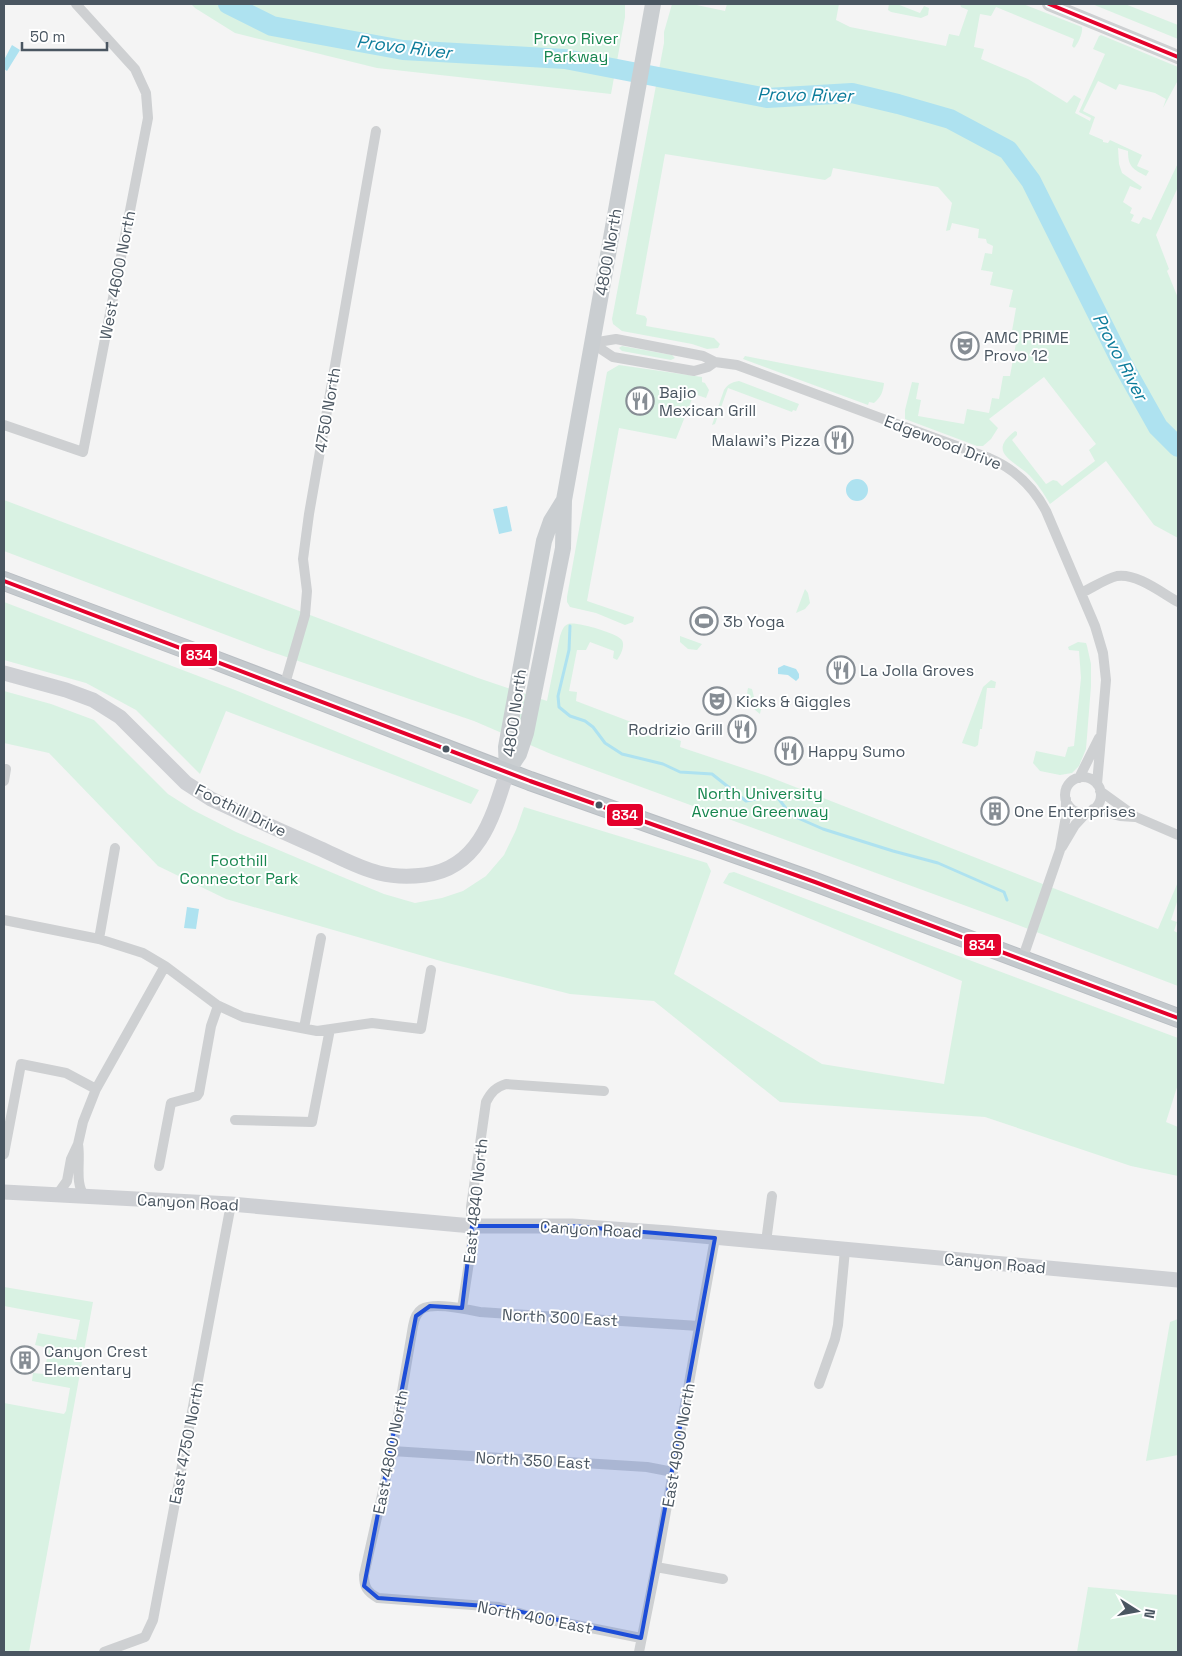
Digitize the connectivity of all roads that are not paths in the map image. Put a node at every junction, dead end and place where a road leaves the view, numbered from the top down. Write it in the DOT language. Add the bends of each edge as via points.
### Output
graph roads {
  1 [pos="76,4"];
  2 [pos="653,4"];
  3 [pos="1049,4"];
  4 [pos="1178,57"];
  5 [pos="376,131"];
  6 [pos="592,343"];
  7 [pos="715,362"];
  8 [pos="4,425"];
  9 [pos="4,581"];
  10 [pos="1081,594"];
  11 [pos="1178,602"];
  12 [pos="4,673"];
  13 [pos="284,687"];
  14 [pos="1100,734"];
  15 [pos="6,769"];
  16 [pos="507,772"];
  17 [pos="1079,778"];
  18 [pos="4,781"];
  19 [pos="1099,788"];
  20 [pos="1066,799"];
  21 [pos="1090,811"];
  22 [pos="1136,817"];
  23 [pos="1178,835"];
  24 [pos="115,848"];
  25 [pos="1060,850"];
  26 [pos="4,920"];
  27 [pos="321,938"];
  28 [pos="99,939"];
  29 [pos="1022,960"];
  30 [pos="165,966"];
  31 [pos="431,970"];
  32 [pos="218,1006"];
  33 [pos="1178,1018"];
  34 [pos="304,1028"];
  35 [pos="330,1029"];
  36 [pos="96,1089"];
  37 [pos="604,1091"];
  38 [pos="236,1120"];
  39 [pos="78,1144"];
  40 [pos="4,1154"];
  41 [pos="159,1166"];
  42 [pos="4,1192"];
  43 [pos="57,1195"];
  44 [pos="772,1196"];
  45 [pos="85,1197"];
  46 [pos="231,1204"];
  47 [pos="472,1226"];
  48 [pos="715,1238"];
  49 [pos="766,1242"];
  50 [pos="845,1250"];
  51 [pos="1178,1280"];
  52 [pos="462,1308"];
  53 [pos="421,1310"];
  54 [pos="699,1326"];
  55 [pos="819,1384"];
  56 [pos="392,1451"];
  57 [pos="673,1472"];
  58 [pos="656,1567"];
  59 [pos="723,1579"];
  60 [pos="370,1594"];
  61 [pos="641,1638"];
  62 [pos="104,1652"];
  63 [pos="639,1652"];
  1 -- 8 [label="street, West 4600 North" via="142,80 148,118 83,452"];
  2 -- 6 [label="main road, 4800 North"];
  3 -- 4 [label="street"];
  5 -- 13 [label="street, 4750 North" via="308,514 303,559 304,615"];
  6 -- 7 [label="street, Edgewood Drive" via="616,340 703,356"];
  6 -- 7 [label="street" via="613,357 694,371"];
  6 -- 16 [label="main road, 4800 North" via="564,500 563,548 528,724 519,754"];
  7 -- 10 [label="street, Edgewood Drive" via="736,365 1001,463 1026,481 1040,501"];
  9 -- 13 [label="highway"];
  10 -- 11 [label="street" via="1119,576 1140,580"];
  10 -- 14 [label="street, Edgewood Drive" via="1100,640 1105,667"];
  12 -- 16 [label="main road, Foothill Drive" via="94,700 120,717 197,791 366,869 396,877 436,874 467,856 488,827"];
  13 -- 16 [label="highway"];
  14 -- 17 [label="street, Edgewood Drive"];
  14 -- 19 [label="street, Edgewood Drive"];
  15 -- 18 [label="street"];
  16 -- 29 [label="highway"];
  17 -- 19 [label="street" via="1086,777"];
  17 -- 20 [label="street" via="1068,786"];
  19 -- 21 [label="street" via="1098,804"];
  19 -- 22 [label="street"];
  20 -- 21 [label="street" via="1074,810"];
  20 -- 25 [label="street"];
  21 -- 22 [label="street"];
  21 -- 25 [label="street" via="1075,825"];
  22 -- 23 [label="street"];
  24 -- 28 [label="street"];
  25 -- 29 [label="street"];
  26 -- 28 [label="street"];
  27 -- 34 [label="street"];
  28 -- 30 [label="street" via="143,953"];
  29 -- 33 [label="highway"];
  30 -- 32 [label="street"];
  30 -- 36 [label="street"];
  31 -- 35 [label="street" via="421,1029 372,1023"];
  32 -- 34 [label="street" via="243,1017"];
  32 -- 41 [label="street" via="211,1026 199,1093 171,1103"];
  34 -- 35 [label="street"];
  35 -- 38 [label="street" via="312,1122"];
  36 -- 39 [label="street"];
  36 -- 40 [label="street" via="66,1073 21,1064"];
  37 -- 47 [label="street, East 4840 North" via="506,1084 498,1086 490,1094 486,1102 471,1207"];
  39 -- 43 [label="street" via="67,1181"];
  39 -- 45 [label="street" via="79,1184"];
  42 -- 43 [label="main road, Canyon Road"];
  43 -- 45 [label="main road, Canyon Road"];
  44 -- 49 [label="street"];
  45 -- 46 [label="main road, Canyon Road"];
  46 -- 47 [label="main road, Canyon Road"];
  46 -- 62 [label="street, East 4750 North" via="153,1620 145,1637"];
  47 -- 48 [label="main road, Canyon Road" via="572,1226"];
  47 -- 52 [label="street, East 4840 North"];
  48 -- 49 [label="main road, Canyon Road"];
  48 -- 54 [label="street, East 4900 North"];
  49 -- 50 [label="main road, Canyon Road"];
  50 -- 51 [label="main road, Canyon Road"];
  50 -- 55 [label="street" via="837,1332"];
  52 -- 53 [label="street, North 300 East" via="430,1306"];
  52 -- 54 [label="street, North 300 East" via="480,1312"];
  53 -- 56 [label="street, East 4800 North" via="413,1326"];
  54 -- 57 [label="street, East 4900 North"];
  56 -- 57 [label="street, North 350 East" via="647,1467"];
  56 -- 60 [label="street, East 4800 North" via="364,1575 364,1586"];
  57 -- 58 [label="street, East 4900 North"];
  58 -- 59 [label="street"];
  58 -- 61 [label="street, East 4900 North"];
  60 -- 61 [label="street, North 400 East" via="378,1598 499,1607"];
  61 -- 63 [label="street, East 4900 North"];
}
